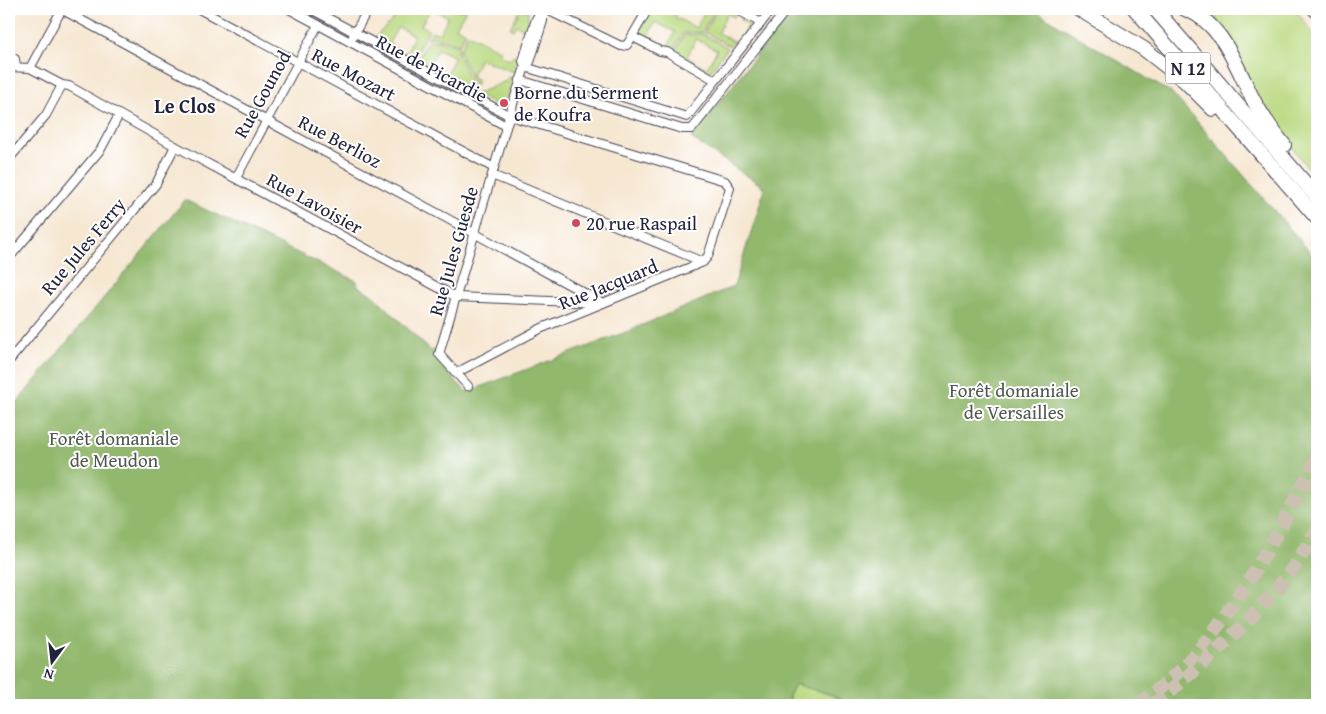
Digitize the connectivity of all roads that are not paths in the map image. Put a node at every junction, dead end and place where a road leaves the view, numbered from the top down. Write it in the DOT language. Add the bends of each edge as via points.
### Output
graph roads {
  1 [pos="61,9"];
  2 [pos="199,9"];
  3 [pos="289,9"];
  4 [pos="311,9"];
  5 [pos="368,9"];
  6 [pos="543,9"];
  7 [pos="648,9"];
  8 [pos="736,9"];
  9 [pos="772,9"];
  10 [pos="787,9"];
  11 [pos="1080,9"];
  12 [pos="1086,9"];
  13 [pos="1134,9"];
  14 [pos="1155,9"];
  15 [pos="1185,9"];
  16 [pos="761,23"];
  17 [pos="318,25"];
  18 [pos="355,32"];
  19 [pos="633,38"];
  20 [pos="350,42"];
  21 [pos="1144,49"];
  22 [pos="9,56"];
  23 [pos="298,62"];
  24 [pos="12,67"];
  25 [pos="525,67"];
  26 [pos="30,68"];
  27 [pos="520,80"];
  28 [pos="715,80"];
  29 [pos="62,85"];
  30 [pos="119,115"];
  31 [pos="510,116"];
  32 [pos="686,117"];
  33 [pos="266,119"];
  34 [pos="697,125"];
  35 [pos="506,126"];
  36 [pos="682,129"];
  37 [pos="1239,129"];
  38 [pos="174,146"];
  39 [pos="9,159"];
  40 [pos="1286,160"];
  41 [pos="493,172"];
  42 [pos="236,178"];
  43 [pos="1317,196"];
  44 [pos="1317,218"];
  45 [pos="475,232"];
  46 [pos="9,258"];
  47 [pos="704,262"];
  48 [pos="456,297"];
  49 [pos="603,303"];
  50 [pos="9,361"];
  51 [pos="456,373"];
  52 [pos="468,386"];
  1 -- 26 [label="street"];
  1 -- 33 [label="street, Rue Berlioz"];
  2 -- 23 [label="street, Rue Mozart"];
  3 -- 17 [label="street, Rue de Picardie"];
  4 -- 18 [label="street"];
  5 -- 18 [label="street"];
  6 -- 19 [label="street" via="621,46"];
  6 -- 25 [label="street, Rue Jules Guesde" via="536,19 523,61"];
  7 -- 19 [label="street"];
  8 -- 16 [label="street"];
  9 -- 16 [label="street"];
  10 -- 34 [label="street"];
  11 -- 21 [label="highway"];
  12 -- 21 [label="highway"];
  13 -- 37 [label="highway, N 12"];
  14 -- 40 [label="highway, N 12"];
  15 -- 40 [label="highway" via="1205,20 1219,35 1264,118 1290,152"];
  16 -- 28 [label="street"];
  17 -- 20 [label="street, Rue de Picardie"];
  17 -- 23 [label="street, Rue Gounod"];
  18 -- 20 [label="street"];
  18 -- 31 [label="street"];
  19 -- 28 [label="street" via="667,52"];
  20 -- 35 [label="street, Rue de Picardie"];
  21 -- 37 [label="highway" via="1185,81 1228,124"];
  22 -- 24 [label="street" via="15,59"];
  23 -- 33 [label="street, Rue Gounod"];
  23 -- 41 [label="street, Rue Mozart"];
  24 -- 26 [label="street"];
  25 -- 27 [label="street, Rue Jules Guesde"];
  25 -- 32 [label="street"];
  26 -- 29 [label="street, Rue Lavoisier"];
  27 -- 31 [label="street, Rue Jules Guesde"];
  27 -- 36 [label="street"];
  28 -- 32 [label="street"];
  29 -- 30 [label="street, Rue Lavoisier"];
  29 -- 39 [label="street" via="46,115"];
  30 -- 38 [label="street, Rue Lavoisier"];
  30 -- 46 [label="street" via="101,149"];
  31 -- 35 [label="street, Rue Jules Guesde"];
  31 -- 47 [label="street" via="725,180 730,188"];
  32 -- 34 [label="street"];
  32 -- 36 [label="street"];
  33 -- 42 [label="street, Rue Gounod"];
  33 -- 45 [label="street, Rue Berlioz"];
  34 -- 36 [label="street" via="692,129"];
  35 -- 41 [label="street, Rue Jules Guesde"];
  37 -- 44 [label="highway, N 12"];
  38 -- 42 [label="street, Rue Lavoisier"];
  38 -- 50 [label="street, Rue Jules Ferry" via="156,184"];
  40 -- 43 [label="highway, N 12"];
  41 -- 45 [label="street, Rue Jules Guesde"];
  41 -- 47 [label="street, Rue Mozart"];
  42 -- 48 [label="street, Rue Lavoisier"];
  45 -- 48 [label="street, Rue Jules Guesde"];
  45 -- 49 [label="street, Rue Berlioz"];
  47 -- 49 [label="street, Rue Jacquard"];
  48 -- 49 [label="street, Rue Lavoisier"];
  48 -- 51 [label="street, Rue Jules Guesde" via="440,354"];
  49 -- 51 [label="street, Rue Jacquard" via="542,328"];
  51 -- 52 [label="street, Rue Jules Guesde"];
}
